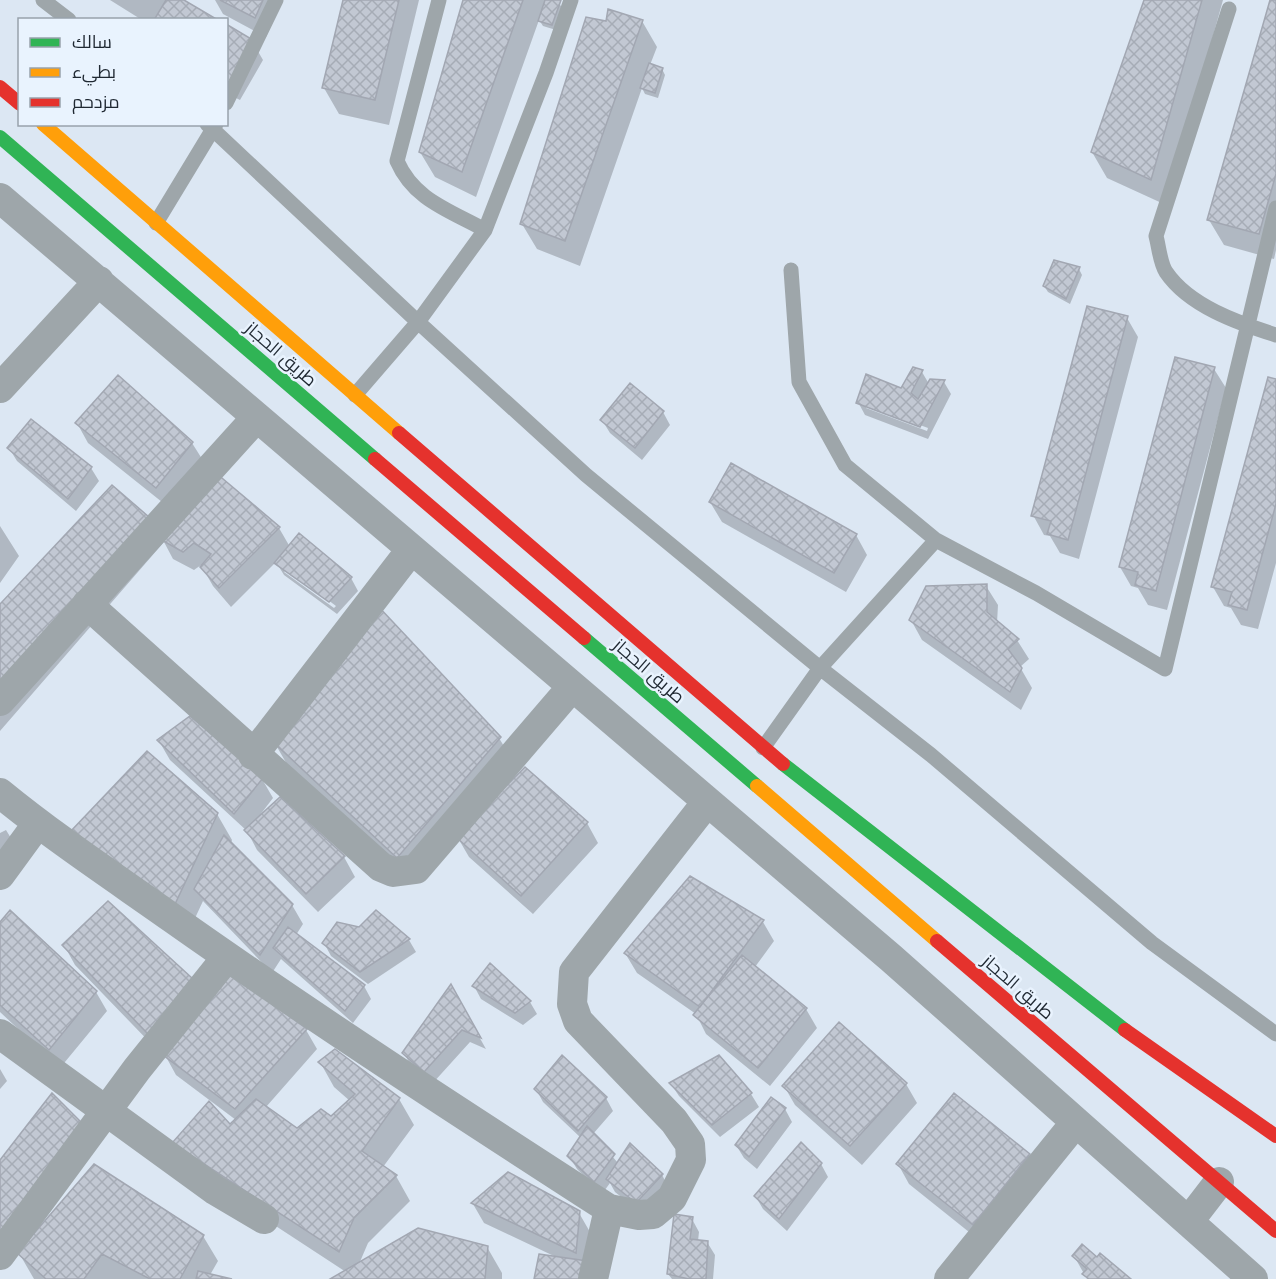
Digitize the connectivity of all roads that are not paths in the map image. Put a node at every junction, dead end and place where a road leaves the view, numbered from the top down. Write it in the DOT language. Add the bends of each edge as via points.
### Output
graph roads {
  1 [pos="43,0"];
  2 [pos="276,0"];
  3 [pos="439,0"];
  4 [pos="571,0"];
  5 [pos="1229,9"];
  6 [pos="66,18"];
  7 [pos="0,87"];
  8 [pos="228,99"];
  9 [pos="18,102"];
  10 [pos="45,126"];
  11 [pos="212,126"];
  12 [pos="0,137"];
  13 [pos="0,198"];
  14 [pos="1276,208"];
  15 [pos="156,223"];
  16 [pos="485,230"];
  17 [pos="791,270"];
  18 [pos="99,281"];
  19 [pos="418,322"];
  20 [pos="1246,326"];
  21 [pos="1276,335"];
  22 [pos="0,388"];
  23 [pos="355,394"];
  24 [pos="256,418"];
  25 [pos="936,540"];
  26 [pos="411,550"];
  27 [pos="87,604"];
  28 [pos="820,668"];
  29 [pos="572,687"];
  30 [pos="0,701"];
  31 [pos="763,748"];
  32 [pos="254,755"];
  33 [pos="0,793"];
  34 [pos="707,802"];
  35 [pos="38,823"];
  36 [pos="0,875"];
  37 [pos="227,957"];
  38 [pos="0,1034"];
  39 [pos="1276,1034"];
  40 [pos="106,1112"];
  41 [pos="1076,1122"];
  42 [pos="1276,1136"];
  43 [pos="1219,1182"];
  44 [pos="609,1209"];
  45 [pos="264,1219"];
  46 [pos="1189,1221"];
  47 [pos="1276,1230"];
  48 [pos="0,1255"];
  49 [pos="592,1279"];
  50 [pos="949,1279"];
  51 [pos="1253,1279"];
  1 -- 6 [label="lane"];
  2 -- 8 [label="lane"];
  3 -- 16 [label="lane" via="397,161 405,181 420,194"];
  4 -- 16 [label="lane"];
  5 -- 20 [label="lane" via="1156,236 1164,270 1184,294"];
  7 -- 9 [label="main road"];
  10 -- 15 [label="main road, طريق الحجاز"];
  11 -- 15 [label="lane"];
  11 -- 19 [label="lane"];
  12 -- 43 [label="main road, طريق الحجاز"];
  13 -- 18 [label="street"];
  14 -- 20 [label="lane"];
  15 -- 23 [label="main road, طريق الحجاز"];
  16 -- 19 [label="lane"];
  17 -- 25 [label="lane" via="799,382 845,465"];
  18 -- 22 [label="street"];
  18 -- 24 [label="street"];
  19 -- 23 [label="lane"];
  19 -- 28 [label="lane" via="586,475"];
  20 -- 21 [label="lane"];
  20 -- 25 [label="lane" via="1165,669"];
  23 -- 31 [label="main road, طريق الحجاز"];
  24 -- 26 [label="street"];
  24 -- 27 [label="street"];
  25 -- 28 [label="lane"];
  26 -- 29 [label="street"];
  26 -- 32 [label="street"];
  27 -- 30 [label="street"];
  27 -- 32 [label="street"];
  28 -- 31 [label="lane"];
  28 -- 39 [label="lane" via="931,755 1152,943"];
  29 -- 32 [label="street" via="416,869 401,873 381,867"];
  29 -- 34 [label="street"];
  31 -- 42 [label="main road, طريق الحجاز" via="1141,1043"];
  33 -- 35 [label="street"];
  34 -- 41 [label="street"];
  34 -- 44 [label="street" via="574,972 572,1004 578,1021 674,1121 690,1144 691,1160 672,1198 653,1214"];
  35 -- 36 [label="street"];
  35 -- 37 [label="street"];
  37 -- 40 [label="street"];
  37 -- 44 [label="street"];
  38 -- 40 [label="street"];
  40 -- 45 [label="street" via="215,1190"];
  40 -- 48 [label="street"];
  41 -- 46 [label="street"];
  41 -- 50 [label="street"];
  43 -- 46 [label="street"];
  43 -- 47 [label="main road, طريق الحجاز"];
  44 -- 49 [label="street"];
  46 -- 51 [label="street"];
}
